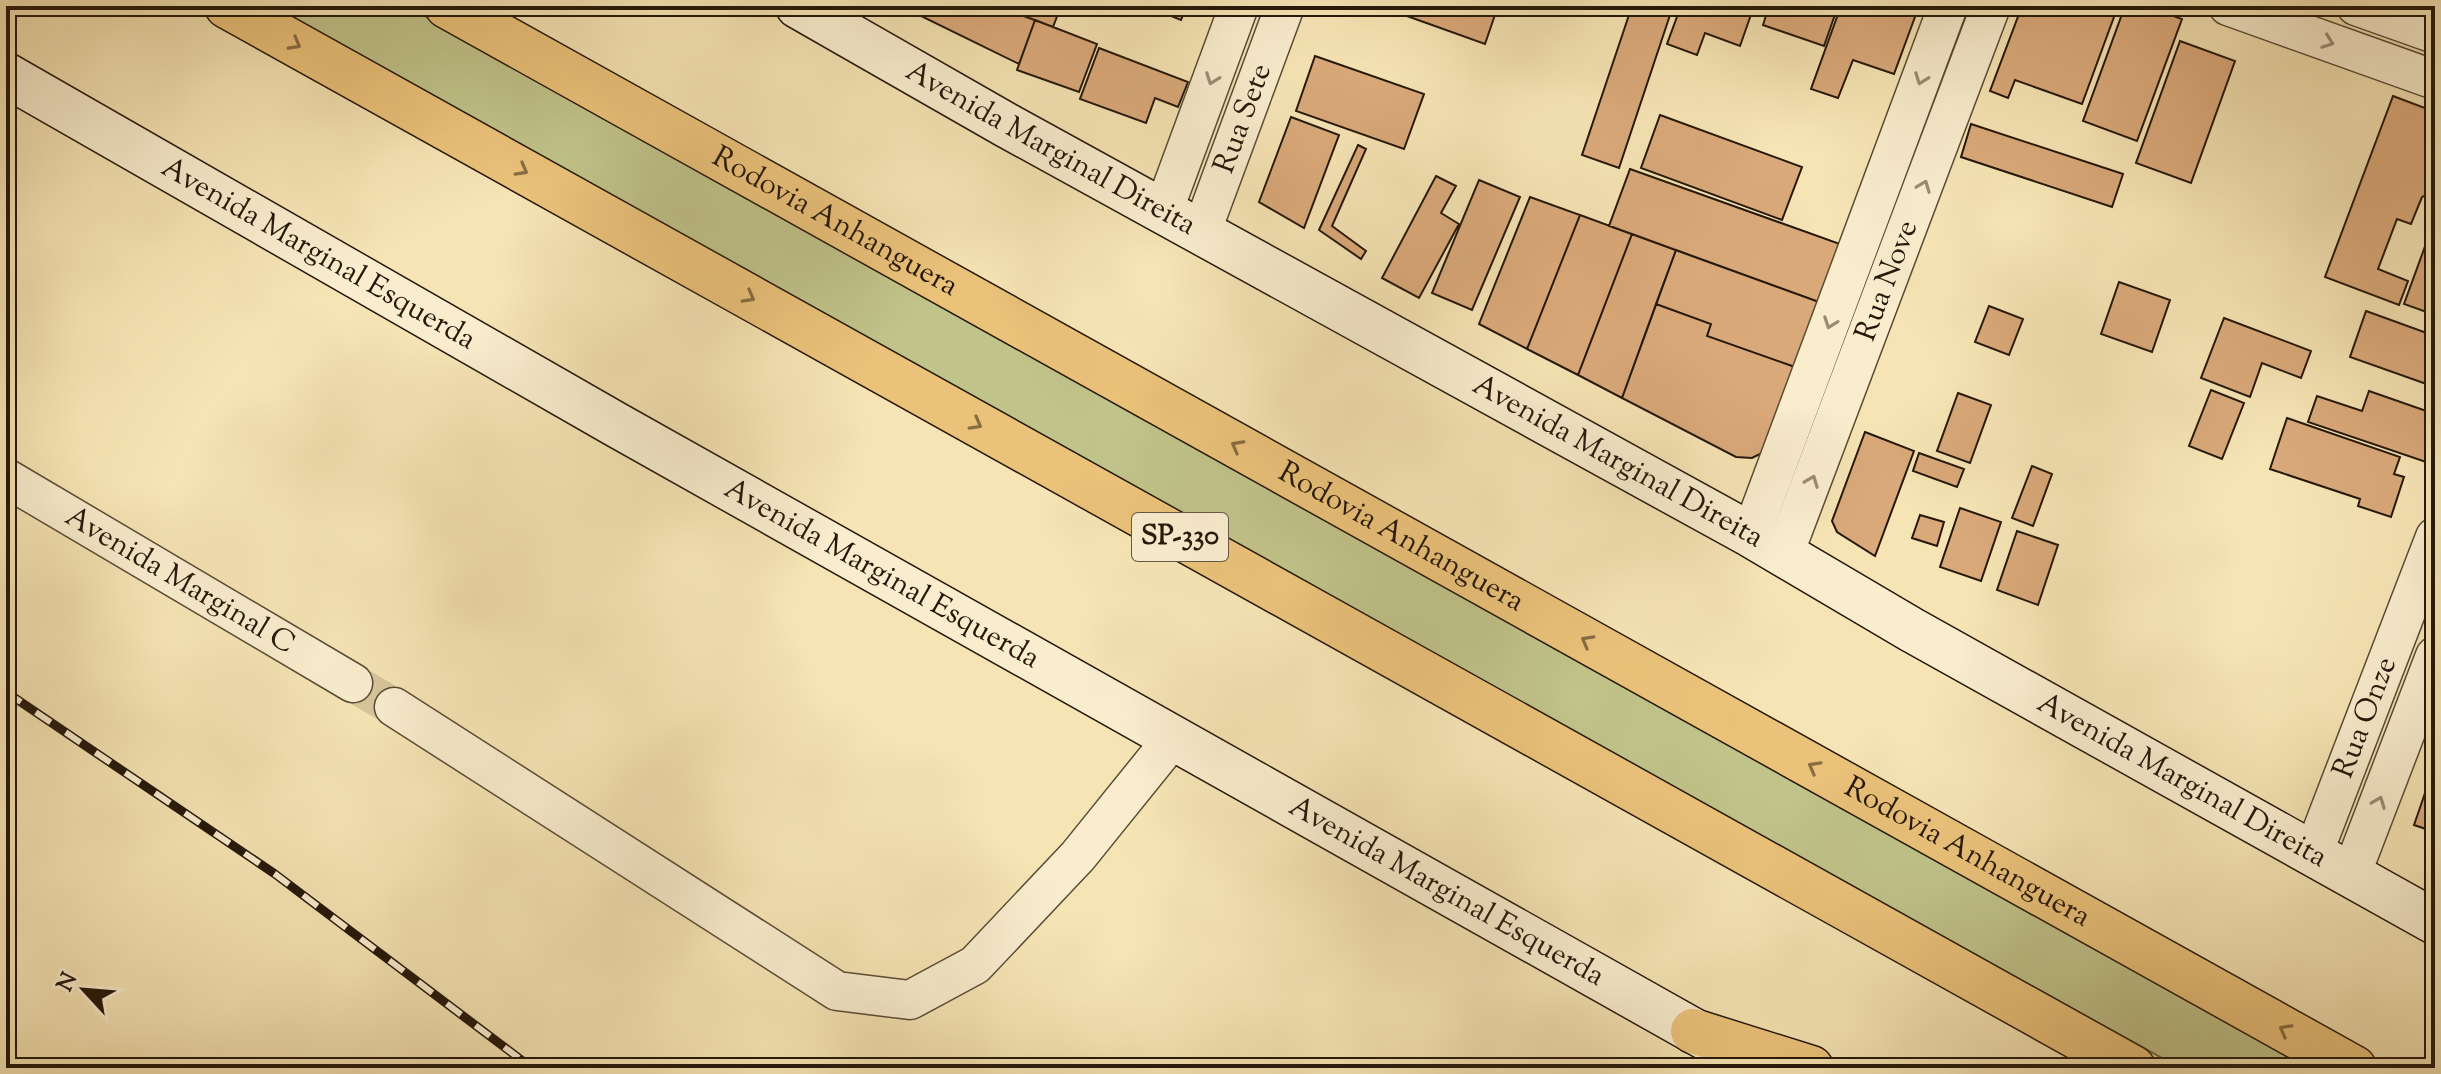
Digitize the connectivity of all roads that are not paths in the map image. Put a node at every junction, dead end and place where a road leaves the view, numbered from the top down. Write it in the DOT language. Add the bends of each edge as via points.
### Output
graph roads {
  1 [pos="227,6"];
  2 [pos="447,6"];
  3 [pos="798,6"];
  4 [pos="1239,6"];
  5 [pos="1948,6"];
  6 [pos="1991,6"];
  7 [pos="2228,6"];
  8 [pos="2356,6"];
  9 [pos="1280,8"];
  10 [pos="2435,34"];
  11 [pos="6,75"];
  12 [pos="2435,80"];
  13 [pos="1163,212"];
  14 [pos="1201,233"];
  15 [pos="6,478"];
  16 [pos="2435,537"];
  17 [pos="1767,545"];
  18 [pos="2435,656"];
  19 [pos="353,683"];
  20 [pos="394,707"];
  21 [pos="1174,737"];
  22 [pos="2313,854"];
  23 [pos="2351,875"];
  24 [pos="2435,922"];
  25 [pos="1693,1031"];
  26 [pos="1759,1068"];
  27 [pos="1811,1068"];
  28 [pos="2133,1068"];
  29 [pos="2354,1068"];
  1 -- 28 [label="highway, SP-330, one-way"];
  29 -- 2 [label="highway, Rodovia Anhanguera, one-way"];
  3 -- 13 [label="main road, Avenida Marginal Direita"];
  4 -- 13 [label="street, Rua Sete, one-way"];
  5 -- 17 [label="street, Rua Nove, one-way"];
  17 -- 6 [label="street, Rua Nove, one-way"];
  7 -- 12 [label="street, one-way"];
  8 -- 10 [label="street"];
  9 -- 14 [label="street, Rua Sete"];
  11 -- 21 [label="main road, Avenida Marginal Esquerda"];
  13 -- 14 [label="main road, Avenida Marginal Direita"];
  14 -- 17 [label="main road, Avenida Marginal Direita"];
  15 -- 19 [label="street, Avenida Marginal C"];
  16 -- 22 [label="street, Rua Onze"];
  17 -- 22 [label="main road, Avenida Marginal Direita"];
  23 -- 18 [label="street, Rua Onze, one-way"];
  20 -- 21 [label="street" via="837,991 910,1000 975,965 1078,856"];
  21 -- 25 [label="main road, Avenida Marginal Esquerda"];
  22 -- 23 [label="main road, Avenida Marginal Direita"];
  23 -- 24 [label="main road, Avenida Marginal Direita"];
  25 -- 26 [label="main road, Avenida Marginal Esquerda"];
  25 -- 27 [label="highway"];
}
